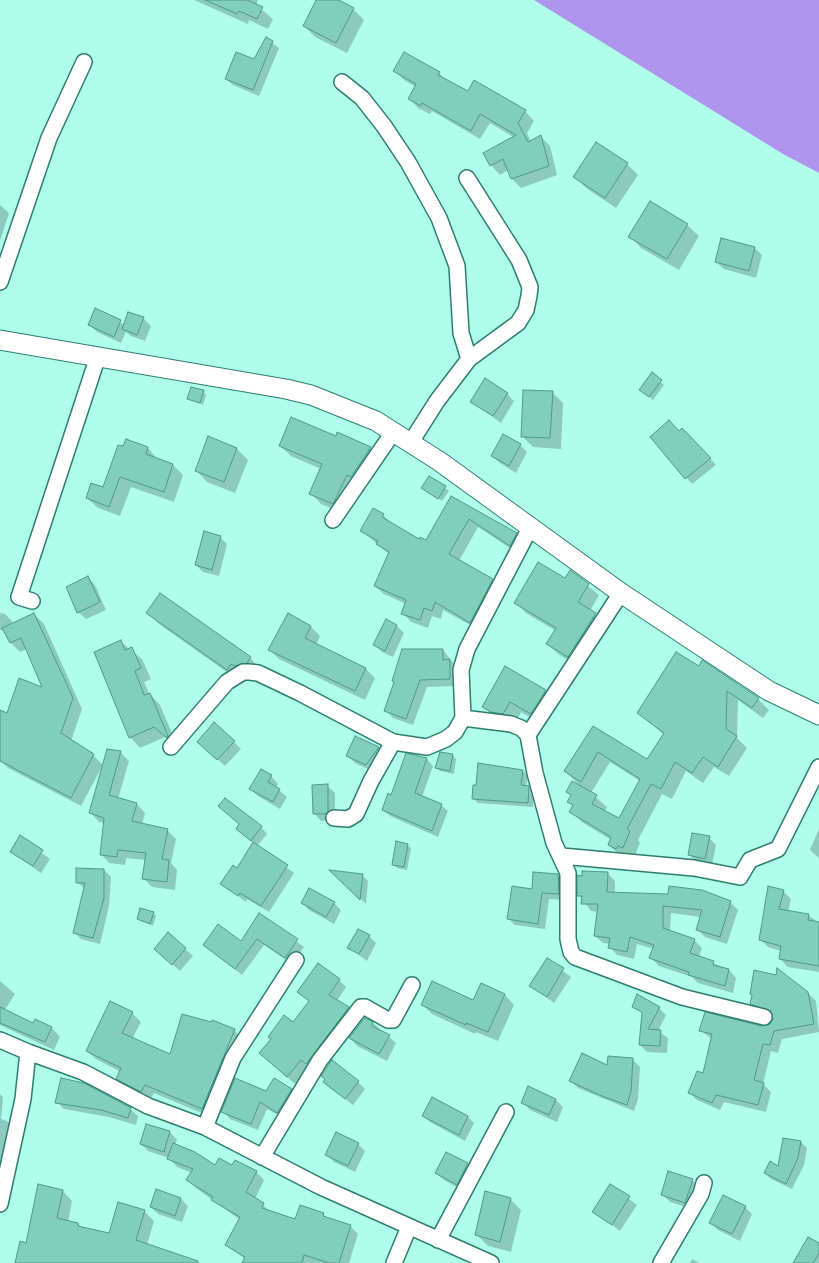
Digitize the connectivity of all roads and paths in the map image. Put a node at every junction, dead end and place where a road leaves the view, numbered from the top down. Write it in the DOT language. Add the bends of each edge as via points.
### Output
graph roads {
  1 [pos="84,62"];
  2 [pos="342,82"];
  3 [pos="467,178"];
  4 [pos="0,282"];
  5 [pos="0,340"];
  6 [pos="98,356"];
  7 [pos="470,359"];
  8 [pos="394,431"];
  9 [pos="411,442"];
  10 [pos="333,520"];
  11 [pos="530,528"];
  12 [pos="620,593"];
  13 [pos="32,600"];
  14 [pos="819,715"];
  15 [pos="463,718"];
  16 [pos="528,735"];
  17 [pos="393,742"];
  18 [pos="171,747"];
  19 [pos="819,768"];
  20 [pos="334,818"];
  21 [pos="562,856"];
  22 [pos="296,960"];
  23 [pos="412,985"];
  24 [pos="764,1016"];
  25 [pos="0,1040"];
  26 [pos="28,1052"];
  27 [pos="506,1112"];
  28 [pos="205,1127"];
  29 [pos="262,1157"];
  30 [pos="704,1183"];
  31 [pos="0,1204"];
  32 [pos="409,1227"];
  33 [pos="438,1240"];
  34 [pos="394,1263"];
  35 [pos="491,1263"];
  36 [pos="661,1263"];
  1 -- 4 [label="street" via="49,138"];
  2 -- 7 [label="street" via="362,98 384,126 439,218 457,266 461,333"];
  3 -- 7 [label="street" via="505,236 530,287 526,310 518,323"];
  5 -- 6 [label="street"];
  6 -- 8 [label="street" via="311,395 357,412"];
  6 -- 13 [label="street" via="19,598"];
  7 -- 9 [label="street" via="437,401"];
  8 -- 9 [label="street"];
  8 -- 10 [label="street"];
  9 -- 11 [label="street"];
  11 -- 12 [label="street"];
  11 -- 15 [label="street" via="467,649 461,670"];
  12 -- 14 [label="street" via="769,691"];
  12 -- 16 [label="street"];
  15 -- 16 [label="street" via="511,724"];
  15 -- 17 [label="street" via="455,732 427,747"];
  16 -- 21 [label="street" via="554,843"];
  17 -- 18 [label="street" via="258,673 243,672 227,682"];
  17 -- 20 [label="street" via="356,814 348,819"];
  19 -- 21 [label="street" via="778,849 750,860 740,877 694,868"];
  21 -- 24 [label="street" via="568,873 569,946 575,957 682,997"];
  22 -- 28 [label="street" via="233,1058"];
  23 -- 29 [label="street" via="393,1020 361,1006 320,1060"];
  25 -- 26 [label="street"];
  26 -- 28 [label="street" via="83,1072 148,1106"];
  26 -- 31 [label="street" via="23,1099"];
  27 -- 33 [label="street"];
  28 -- 29 [label="street"];
  29 -- 32 [label="street"];
  30 -- 36 [label="street" via="701,1194"];
  32 -- 33 [label="street"];
  32 -- 34 [label="street"];
  33 -- 35 [label="street"];
}
